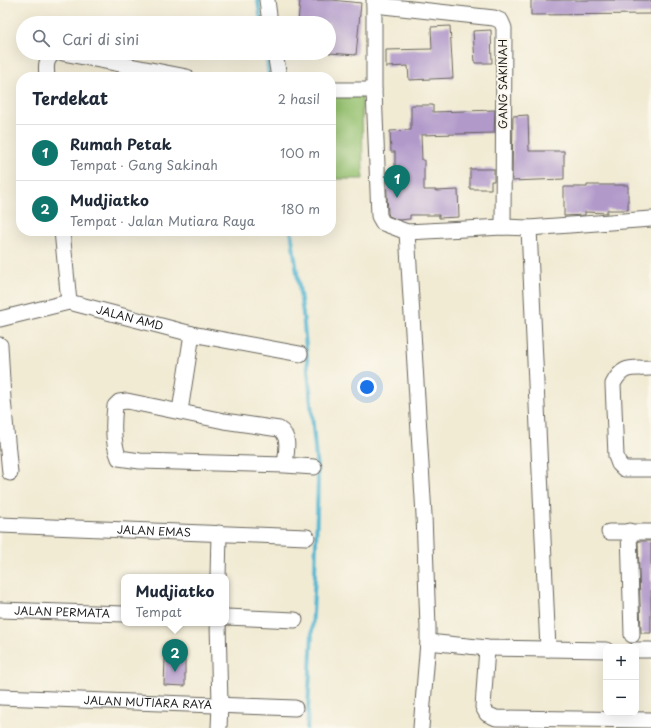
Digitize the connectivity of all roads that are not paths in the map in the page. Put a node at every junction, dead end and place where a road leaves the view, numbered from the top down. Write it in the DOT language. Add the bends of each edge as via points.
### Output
graph roads {
  1 [pos="267,0"];
  2 [pos="374,2"];
  3 [pos="269,16"];
  4 [pos="48,60"];
  5 [pos="99,60"];
  6 [pos="276,60"];
  7 [pos="46,72"];
  8 [pos="161,72"];
  9 [pos="278,72"];
  10 [pos="336,90"];
  11 [pos="374,90"];
  12 [pos="651,219"];
  13 [pos="503,227"];
  14 [pos="529,228"];
  15 [pos="407,232"];
  16 [pos="62,236"];
  17 [pos="69,302"];
  18 [pos="0,319"];
  19 [pos="192,334"];
  20 [pos="0,345"];
  21 [pos="300,354"];
  22 [pos="651,368"];
  23 [pos="180,412"];
  24 [pos="285,465"];
  25 [pos="314,467"];
  26 [pos="651,469"];
  27 [pos="10,473"];
  28 [pos="0,525"];
  29 [pos="629,531"];
  30 [pos="609,532"];
  31 [pos="651,532"];
  32 [pos="219,533"];
  33 [pos="307,537"];
  34 [pos="218,574"];
  35 [pos="0,610"];
  36 [pos="121,614"];
  37 [pos="229,617"];
  38 [pos="296,620"];
  39 [pos="218,626"];
  40 [pos="632,635"];
  41 [pos="428,642"];
  42 [pos="487,648"];
  43 [pos="548,649"];
  44 [pos="603,650"];
  45 [pos="639,650"];
  46 [pos="651,650"];
  47 [pos="0,697"];
  48 [pos="220,705"];
  49 [pos="295,708"];
  50 [pos="651,720"];
  51 [pos="219,728"];
  52 [pos="421,728"];
  1 -- 3 [label="street"];
  2 -- 11 [label="street"];
  2 -- 13 [label="street, GANG SAKINAH" via="501,21 504,28"];
  4 -- 7 [label="street"];
  5 -- 8 [label="street"];
  6 -- 9 [label="street"];
  10 -- 11 [label="street"];
  11 -- 15 [label="street" via="379,216 383,223"];
  12 -- 14 [label="street"];
  13 -- 14 [label="street"];
  13 -- 15 [label="street"];
  14 -- 43 [label="street"];
  15 -- 41 [label="street" via="424,515"];
  16 -- 17 [label="street"];
  17 -- 18 [label="street, JALAN AMD"];
  17 -- 19 [label="street, JALAN AMD"];
  19 -- 21 [label="street, JALAN AMD"];
  19 -- 23 [label="street"];
  20 -- 27 [label="street"];
  22 -- 26 [label="street" via="626,369 618,374 613,384 616,456 619,464 624,469"];
  23 -- 24 [label="street" via="284,431 287,437"];
  23 -- 24 [label="street" via="127,401 119,402 115,406 114,417 114,447 119,458 140,462"];
  24 -- 25 [label="street"];
  28 -- 32 [label="street, JALAN EMAS"];
  29 -- 30 [label="street"];
  29 -- 31 [label="street"];
  29 -- 40 [label="street"];
  32 -- 33 [label="street, JALAN EMAS"];
  32 -- 34 [label="street"];
  35 -- 36 [label="street, JALAN PERMATA"];
  37 -- 38 [label="street"];
  39 -- 48 [label="street"];
  41 -- 42 [label="street"];
  41 -- 52 [label="street"];
  42 -- 43 [label="street"];
  42 -- 50 [label="street" via="483,707 487,714 496,718"];
  43 -- 44 [label="street"];
  45 -- 46 [label="street"];
  47 -- 48 [label="street, JALAN MUTIARA RAYA"];
  48 -- 49 [label="street, JALAN MUTIARA RAYA"];
  48 -- 51 [label="street"];
}
